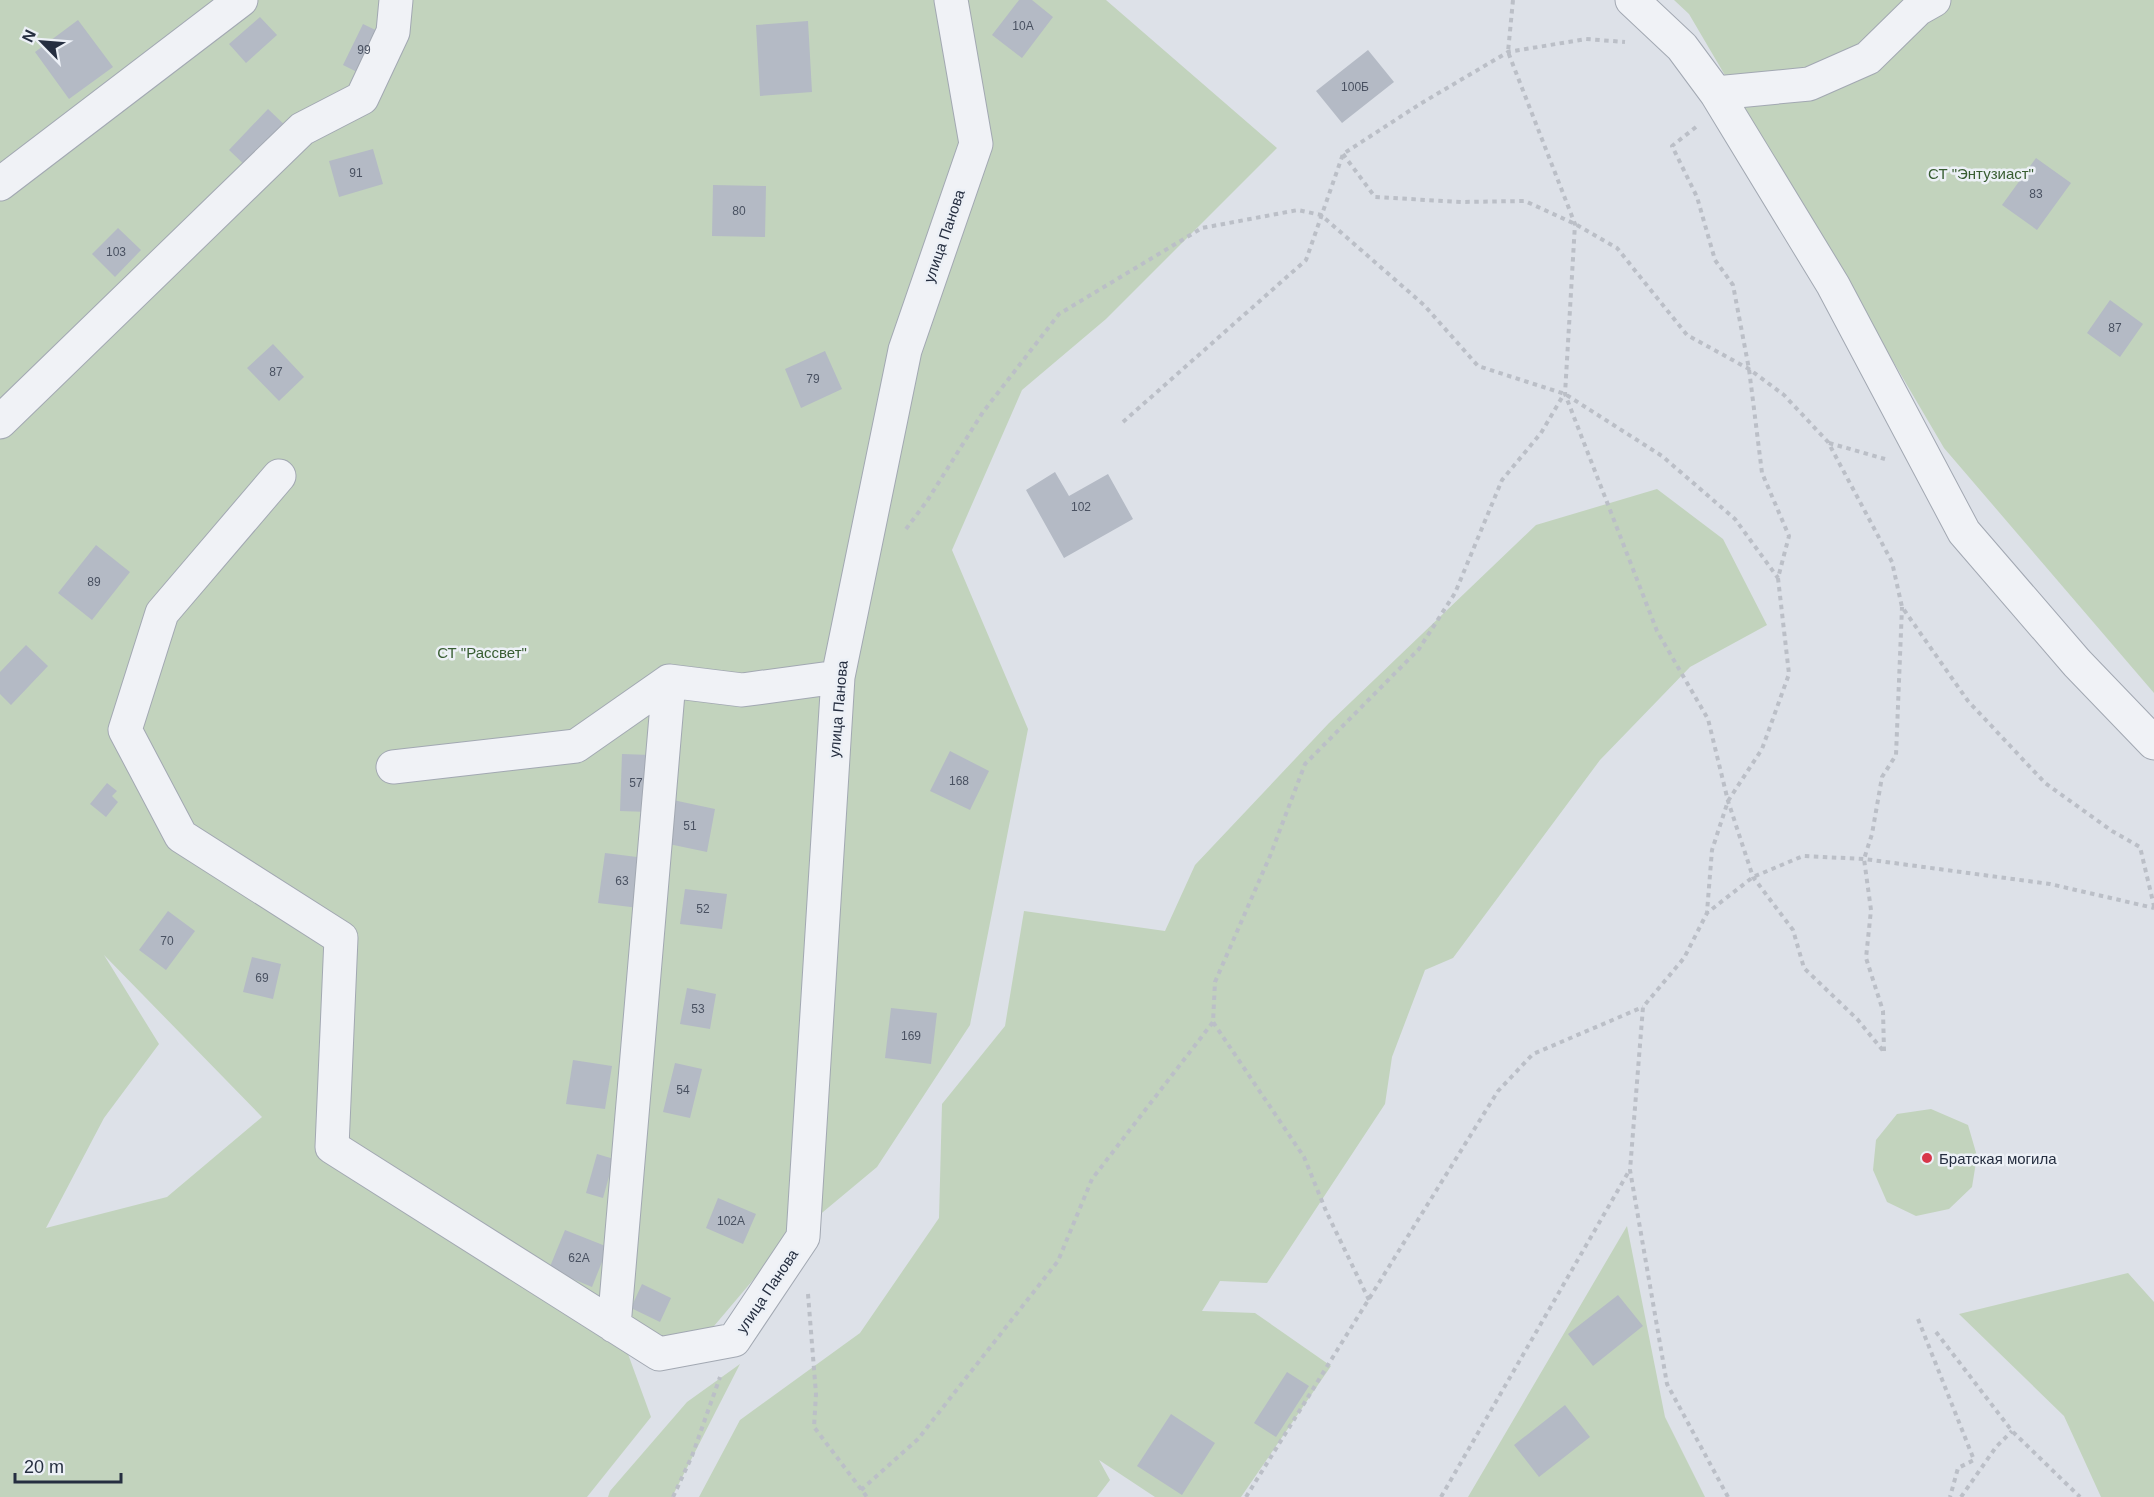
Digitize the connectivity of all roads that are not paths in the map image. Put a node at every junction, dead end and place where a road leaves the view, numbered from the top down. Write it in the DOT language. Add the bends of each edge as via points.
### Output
graph roads {
  1 [pos="241,0"];
  2 [pos="396,0"];
  3 [pos="951,0"];
  4 [pos="1632,0"];
  5 [pos="1923,3"];
  6 [pos="1716,93"];
  7 [pos="0,184"];
  8 [pos="0,422"];
  9 [pos="279,476"];
  10 [pos="838,678"];
  11 [pos="669,681"];
  12 [pos="2154,743"];
  13 [pos="393,767"];
  14 [pos="614,1326"];
  1 -- 7 [label="street"];
  2 -- 8 [label="street" via="393,32 362,98 302,129"];
  3 -- 10 [label="street, улица Панова" via="976,144 904,350"];
  4 -- 6 [label="street" via="1682,47"];
  5 -- 6 [label="street" via="1868,58 1809,84"];
  6 -- 12 [label="street" via="1833,285 1964,532 2077,663"];
  9 -- 14 [label="street" via="162,613 125,730 181,836 341,938 332,1147"];
  10 -- 11 [label="street" via="742,690"];
  10 -- 14 [label="street, улица Панова" via="803,1237 734,1340 658,1354"];
  11 -- 13 [label="street" via="576,746"];
  11 -- 14 [label="street"];
}
